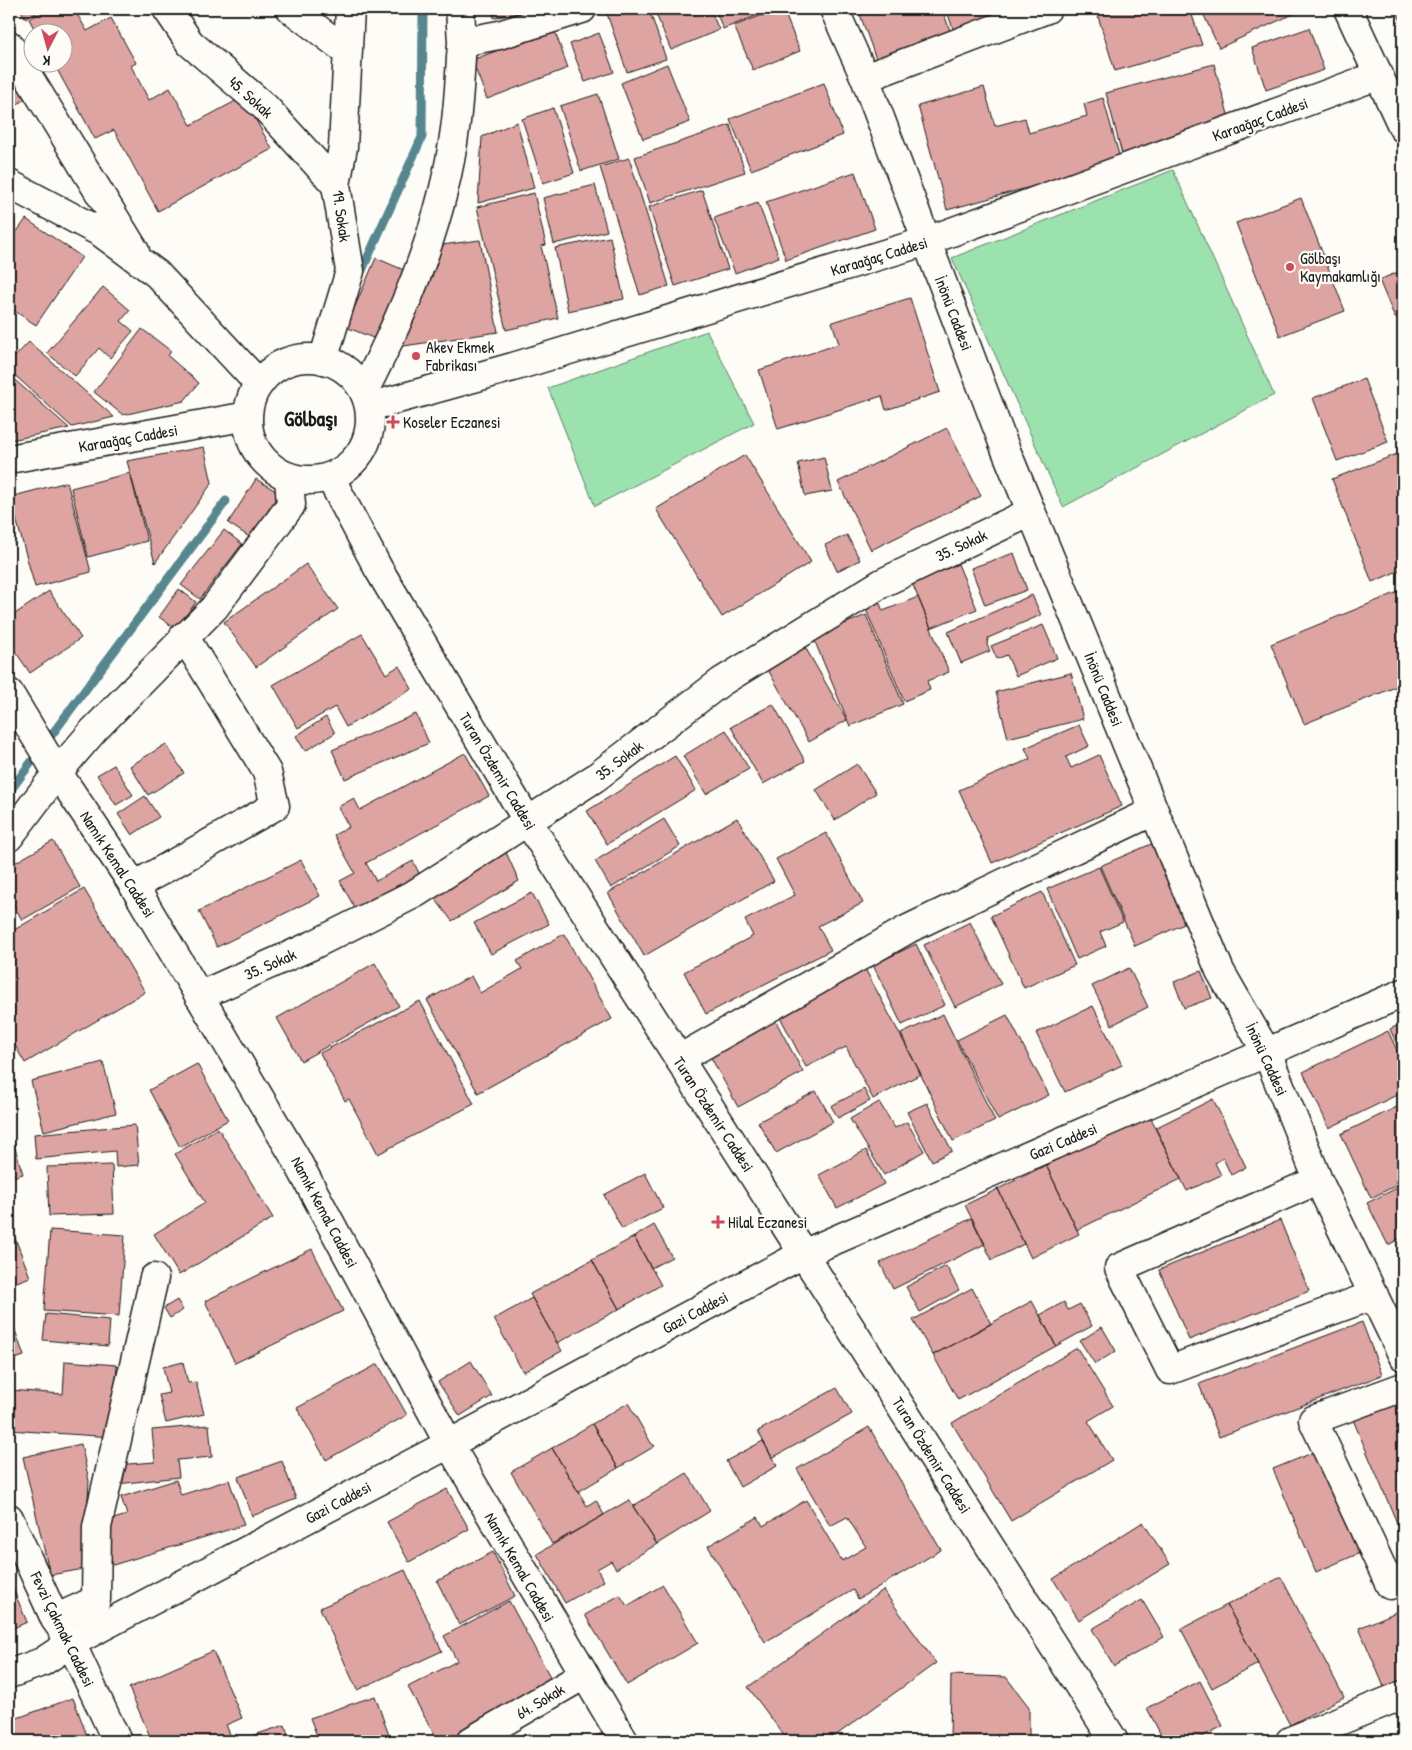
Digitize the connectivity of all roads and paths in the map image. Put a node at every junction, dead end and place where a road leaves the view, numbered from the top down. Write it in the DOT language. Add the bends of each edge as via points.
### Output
graph roads {
  1 [pos="167,9"];
  2 [pos="291,9"];
  3 [pos="350,9"];
  4 [pos="460,9"];
  5 [pos="582,9"];
  6 [pos="834,9"];
  7 [pos="1047,9"];
  8 [pos="1348,9"];
  9 [pos="462,42"];
  10 [pos="9,45"];
  11 [pos="348,52"];
  12 [pos="1379,75"];
  13 [pos="865,78"];
  14 [pos="1403,128"];
  15 [pos="9,184"];
  16 [pos="336,185"];
  17 [pos="927,241"];
  18 [pos="142,263"];
  19 [pos="324,360"];
  20 [pos="259,384"];
  21 [pos="366,399"];
  22 [pos="248,416"];
  23 [pos="9,459"];
  24 [pos="289,477"];
  25 [pos="330,477"];
  26 [pos="1031,512"];
  27 [pos="184,636"];
  28 [pos="9,693"];
  29 [pos="54,768"];
  30 [pos="1154,810"];
  31 [pos="528,822"];
  32 [pos="9,837"];
  33 [pos="134,886"];
  34 [pos="1403,993"];
  35 [pos="199,996"];
  36 [pos="1267,1053"];
  37 [pos="679,1059"];
  38 [pos="1318,1180"];
  39 [pos="803,1254"];
  40 [pos="154,1278"];
  41 [pos="1374,1295"];
  42 [pos="1403,1356"];
  43 [pos="1403,1387"];
  44 [pos="449,1444"];
  45 [pos="9,1518"];
  46 [pos="1390,1585"];
  47 [pos="55,1619"];
  48 [pos="71,1643"];
  49 [pos="9,1674"];
  50 [pos="584,1675"];
  51 [pos="1403,1695"];
  52 [pos="117,1741"];
  53 [pos="471,1741"];
  54 [pos="624,1741"];
  55 [pos="1114,1741"];
  56 [pos="1290,1741"];
  1 -- 16 [label="street, 45. Sokak" via="190,43 265,107"];
  2 -- 11 [label="street"];
  3 -- 11 [label="street, 19. Sokak"];
  4 -- 9 [label="street"];
  5 -- 9 [label="street" via="499,35"];
  6 -- 13 [label="street, İnönü Caddesi"];
  7 -- 13 [label="street"];
  8 -- 12 [label="street"];
  9 -- 21 [label="street" via="455,130 432,228"];
  10 -- 18 [label="street"];
  11 -- 16 [label="street, 19. Sokak" via="343,147"];
  12 -- 14 [label="street"];
  12 -- 17 [label="street, Karaağaç Caddesi"];
  13 -- 17 [label="street, İnönü Caddesi"];
  15 -- 18 [label="street" via="100,232"];
  16 -- 19 [label="street, 19. Sokak" via="350,271"];
  17 -- 21 [label="street, Karaağaç Caddesi" via="513,367"];
  17 -- 26 [label="street, İnönü Caddesi"];
  18 -- 20 [label="street" via="157,274"];
  19 -- 20 [label="street" via="305,358 288,362 272,370"];
  19 -- 21 [label="street" via="340,366 353,377"];
  20 -- 22 [label="street"];
  21 -- 25 [label="street" via="369,429 362,449 349,466"];
  22 -- 23 [label="street, Karaağaç Caddesi"];
  22 -- 24 [label="street" via="252,442 267,464"];
  24 -- 25 [label="street" via="310,480"];
  24 -- 27 [label="street" via="291,505 214,608"];
  25 -- 31 [label="street, Turan Özdemir Caddesi" via="378,568"];
  26 -- 30 [label="street, İnönü Caddesi"];
  26 -- 31 [label="street, 35. Sokak" via="882,583 721,682 595,778"];
  27 -- 29 [label="street"];
  27 -- 33 [label="street" via="267,772 274,806"];
  28 -- 29 [label="street, Namık Kemal Caddesi"];
  29 -- 32 [label="street"];
  29 -- 33 [label="street, Namık Kemal Caddesi"];
  30 -- 36 [label="street, İnönü Caddesi" via="1220,971"];
  30 -- 37 [label="street" via="908,929"];
  31 -- 35 [label="street, 35. Sokak" via="416,893 313,945"];
  31 -- 37 [label="street, Turan Özdemir Caddesi"];
  33 -- 35 [label="street, Namık Kemal Caddesi"];
  34 -- 36 [label="street, Gazi Caddesi"];
  35 -- 44 [label="street, Namık Kemal Caddesi" via="296,1159"];
  36 -- 38 [label="street, İnönü Caddesi"];
  36 -- 39 [label="street, Gazi Caddesi"];
  37 -- 39 [label="street, Turan Özdemir Caddesi"];
  38 -- 41 [label="street, İnönü Caddesi"];
  38 -- 41 [label="street" via="1119,1268 1170,1370"];
  39 -- 44 [label="street, Gazi Caddesi"];
  39 -- 55 [label="street, Turan Özdemir Caddesi"];
  40 -- 47 [label="street" via="97,1526 96,1600"];
  41 -- 42 [label="street, İnönü Caddesi"];
  43 -- 46 [label="street" via="1313,1420"];
  44 -- 48 [label="street, Gazi Caddesi"];
  44 -- 50 [label="street, Namık Kemal Caddesi"];
  45 -- 47 [label="street, Fevzi Çakmak Caddesi"];
  47 -- 48 [label="street, Fevzi Çakmak Caddesi"];
  48 -- 49 [label="street, Gazi Caddesi" via="42,1662"];
  48 -- 52 [label="street, Fevzi Çakmak Caddesi"];
  50 -- 53 [label="street, 64. Sokak"];
  50 -- 54 [label="street, Namık Kemal Caddesi"];
  51 -- 56 [label="street"];
}
